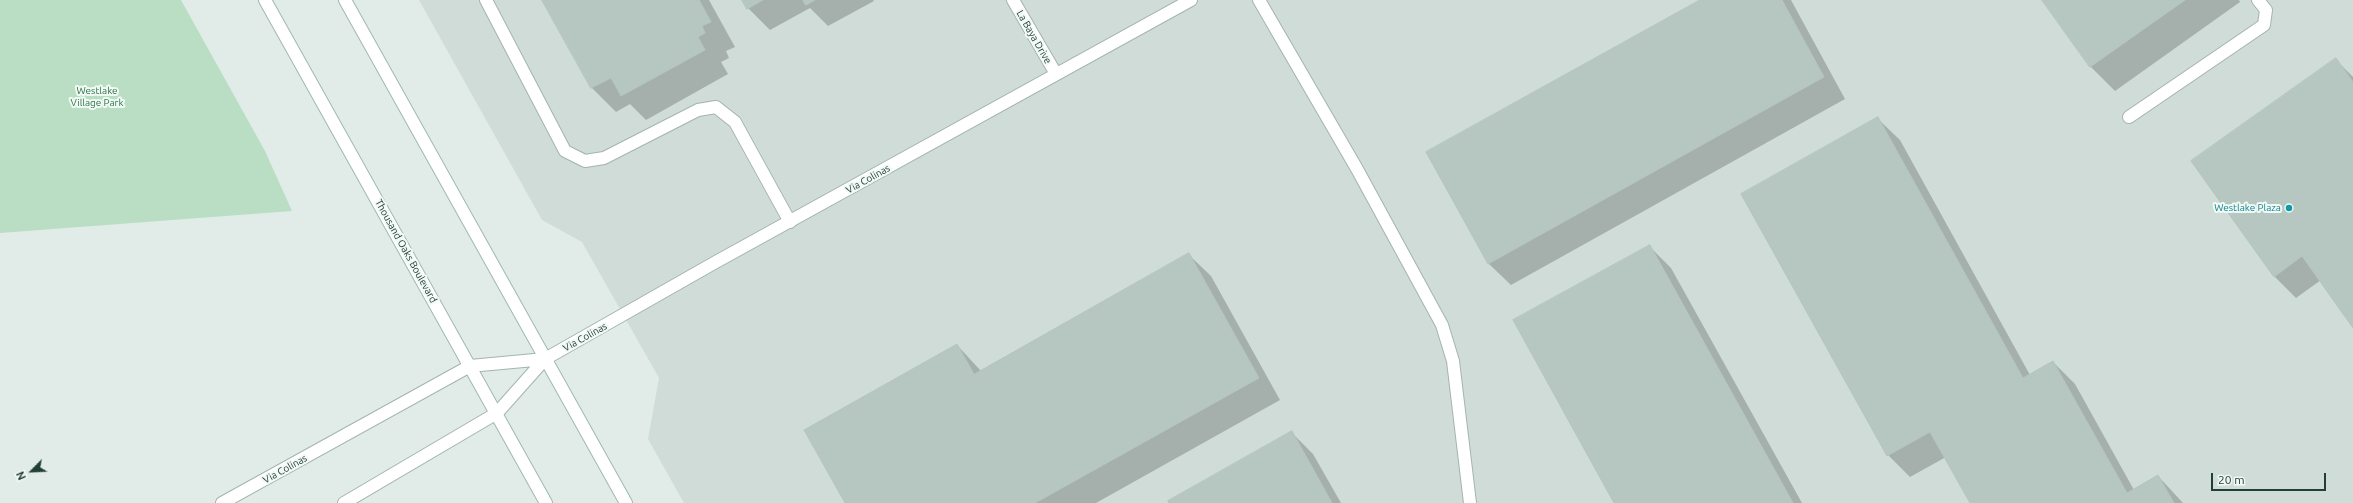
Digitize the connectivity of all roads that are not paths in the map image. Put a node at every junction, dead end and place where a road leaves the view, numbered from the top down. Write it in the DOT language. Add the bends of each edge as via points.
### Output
graph roads {
  1 [pos="265,0"];
  2 [pos="346,0"];
  3 [pos="486,0"];
  4 [pos="1013,0"];
  5 [pos="1191,0"];
  6 [pos="1259,0"];
  7 [pos="2258,0"];
  8 [pos="1056,74"];
  9 [pos="2129,117"];
  10 [pos="790,222"];
  11 [pos="545,359"];
  12 [pos="470,366"];
  13 [pos="497,413"];
  14 [pos="222,503"];
  15 [pos="344,503"];
  16 [pos="546,503"];
  17 [pos="626,503"];
  18 [pos="1470,503"];
  1 -- 12 [label="street, Thousand Oaks Boulevard"];
  2 -- 11 [label="street"];
  3 -- 10 [label="street" via="565,151 585,160 604,158 698,110 716,107 735,122"];
  4 -- 8 [label="street, La Baya Drive"];
  5 -- 8 [label="street, Via Colinas"];
  6 -- 18 [label="street" via="1357,169 1442,325 1453,361"];
  7 -- 9 [label="street" via="2266,10 2264,25"];
  8 -- 10 [label="street, Via Colinas"];
  10 -- 11 [label="street, Via Colinas"];
  11 -- 12 [label="street, Via Colinas"];
  11 -- 13 [label="street, Via Colinas"];
  11 -- 17 [label="street"];
  12 -- 13 [label="street, Thousand Oaks Boulevard"];
  12 -- 14 [label="street, Via Colinas"];
  13 -- 15 [label="street, Via Colinas"];
  13 -- 16 [label="street, Thousand Oaks Boulevard"];
}
